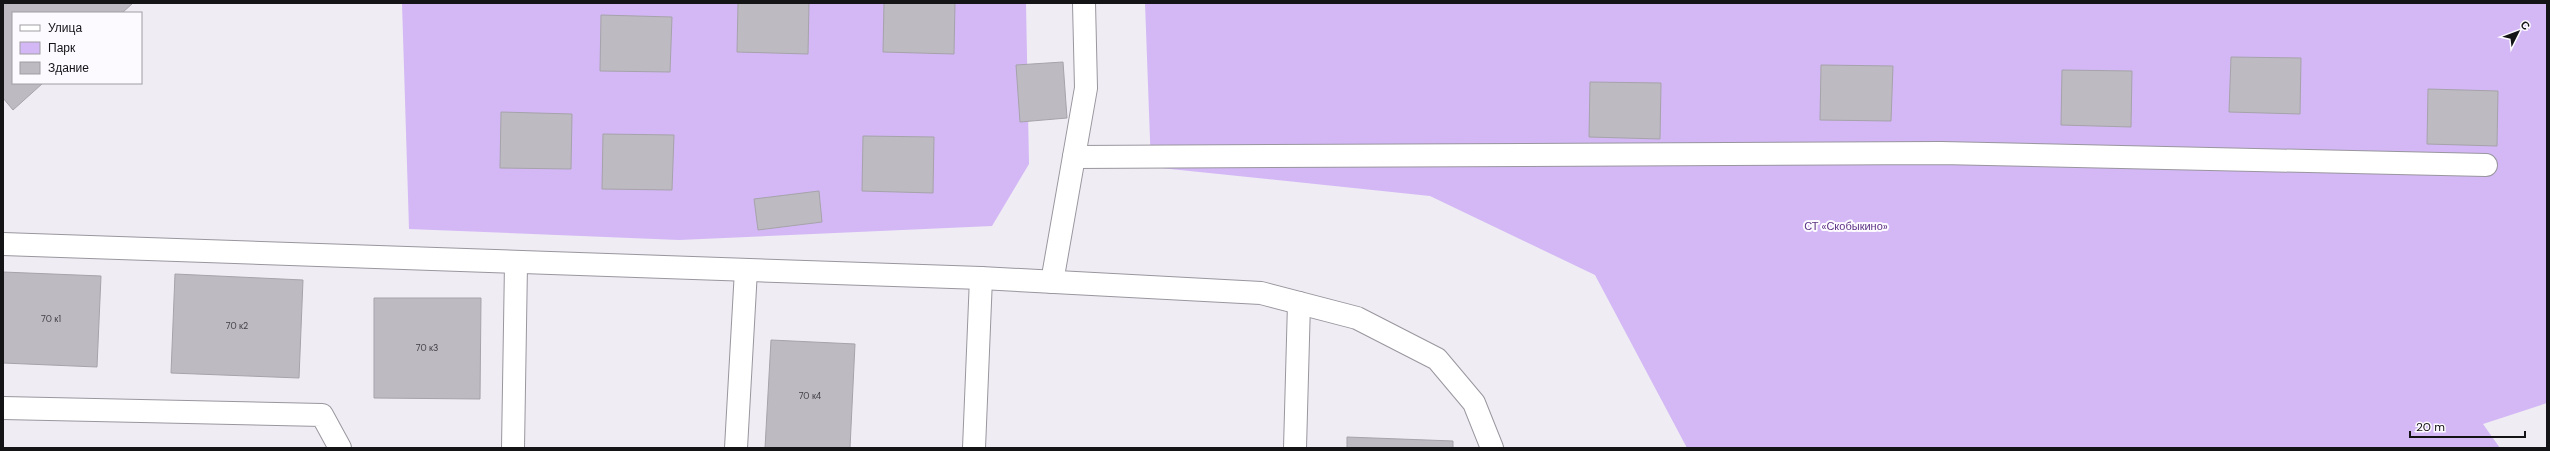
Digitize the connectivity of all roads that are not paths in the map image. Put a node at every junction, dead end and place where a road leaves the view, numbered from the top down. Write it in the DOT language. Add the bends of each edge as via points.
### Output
graph roads {
  1 [pos="1084,3"];
  2 [pos="1074,157"];
  3 [pos="2486,165"];
  4 [pos="3,244"];
  5 [pos="516,264"];
  6 [pos="746,270"];
  7 [pos="981,278"];
  8 [pos="1052,282"];
  9 [pos="1299,303"];
  10 [pos="3,408"];
  11 [pos="340,448"];
  12 [pos="512,448"];
  13 [pos="736,448"];
  14 [pos="974,448"];
  15 [pos="1295,448"];
  16 [pos="1492,448"];
  1 -- 2 [label="street" via="1086,88"];
  2 -- 3 [label="street" via="1941,153"];
  2 -- 8 [label="street"];
  4 -- 5 [label="street"];
  5 -- 6 [label="street"];
  5 -- 12 [label="street"];
  6 -- 7 [label="street"];
  6 -- 13 [label="street"];
  7 -- 8 [label="street"];
  7 -- 14 [label="street"];
  8 -- 9 [label="street" via="1261,293"];
  9 -- 15 [label="street"];
  9 -- 16 [label="street" via="1357,318 1437,359 1474,403"];
  10 -- 11 [label="street" via="322,414"];
}
